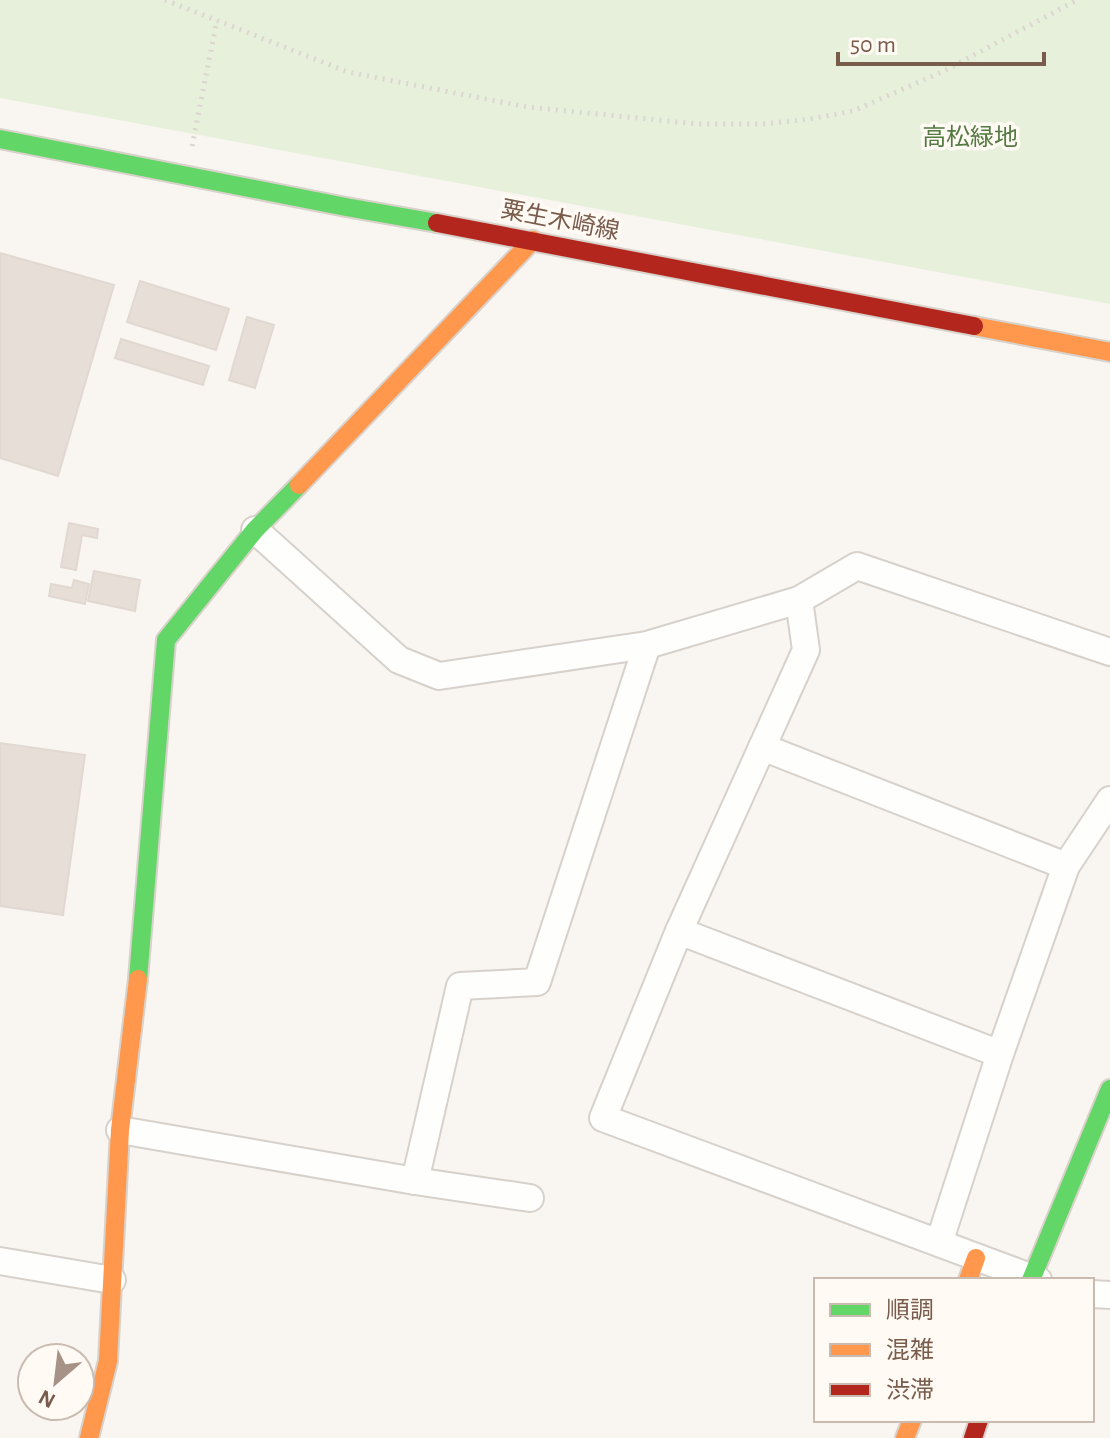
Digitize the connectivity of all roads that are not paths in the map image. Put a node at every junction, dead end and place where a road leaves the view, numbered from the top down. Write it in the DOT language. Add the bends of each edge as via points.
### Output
graph roads {
  1 [pos="0,139"];
  2 [pos="533,240"];
  3 [pos="1110,352"];
  4 [pos="255,530"];
  5 [pos="799,600"];
  6 [pos="647,645"];
  7 [pos="1110,652"];
  8 [pos="762,747"];
  9 [pos="1110,800"];
  10 [pos="1066,866"];
  11 [pos="679,931"];
  12 [pos="1000,1054"];
  13 [pos="1110,1089"];
  14 [pos="120,1130"];
  15 [pos="415,1181"];
  16 [pos="530,1198"];
  17 [pos="939,1243"];
  18 [pos="0,1261"];
  19 [pos="972,1269"];
  20 [pos="1028,1278"];
  21 [pos="1034,1278"];
  22 [pos="112,1280"];
  23 [pos="89,1438"];
  1 -- 2 [label="street, 粟生木崎線"];
  2 -- 3 [label="street, 粟生木崎線"];
  2 -- 4 [label="street"];
  4 -- 6 [label="street" via="399,660 439,676"];
  4 -- 14 [label="street" via="166,640 139,972"];
  5 -- 6 [label="street"];
  5 -- 7 [label="street" via="857,566"];
  5 -- 8 [label="street" via="806,650"];
  6 -- 15 [label="street" via="537,982 460,986"];
  8 -- 10 [label="street"];
  8 -- 11 [label="street"];
  9 -- 10 [label="street"];
  10 -- 12 [label="street"];
  11 -- 12 [label="street"];
  11 -- 17 [label="street" via="603,1118"];
  12 -- 17 [label="street"];
  13 -- 21 [label="street"];
  14 -- 15 [label="street"];
  14 -- 22 [label="street"];
  15 -- 16 [label="street"];
  17 -- 19 [label="street"];
  18 -- 22 [label="street"];
  19 -- 20 [label="street"];
  22 -- 23 [label="street" via="108,1361"];
}
